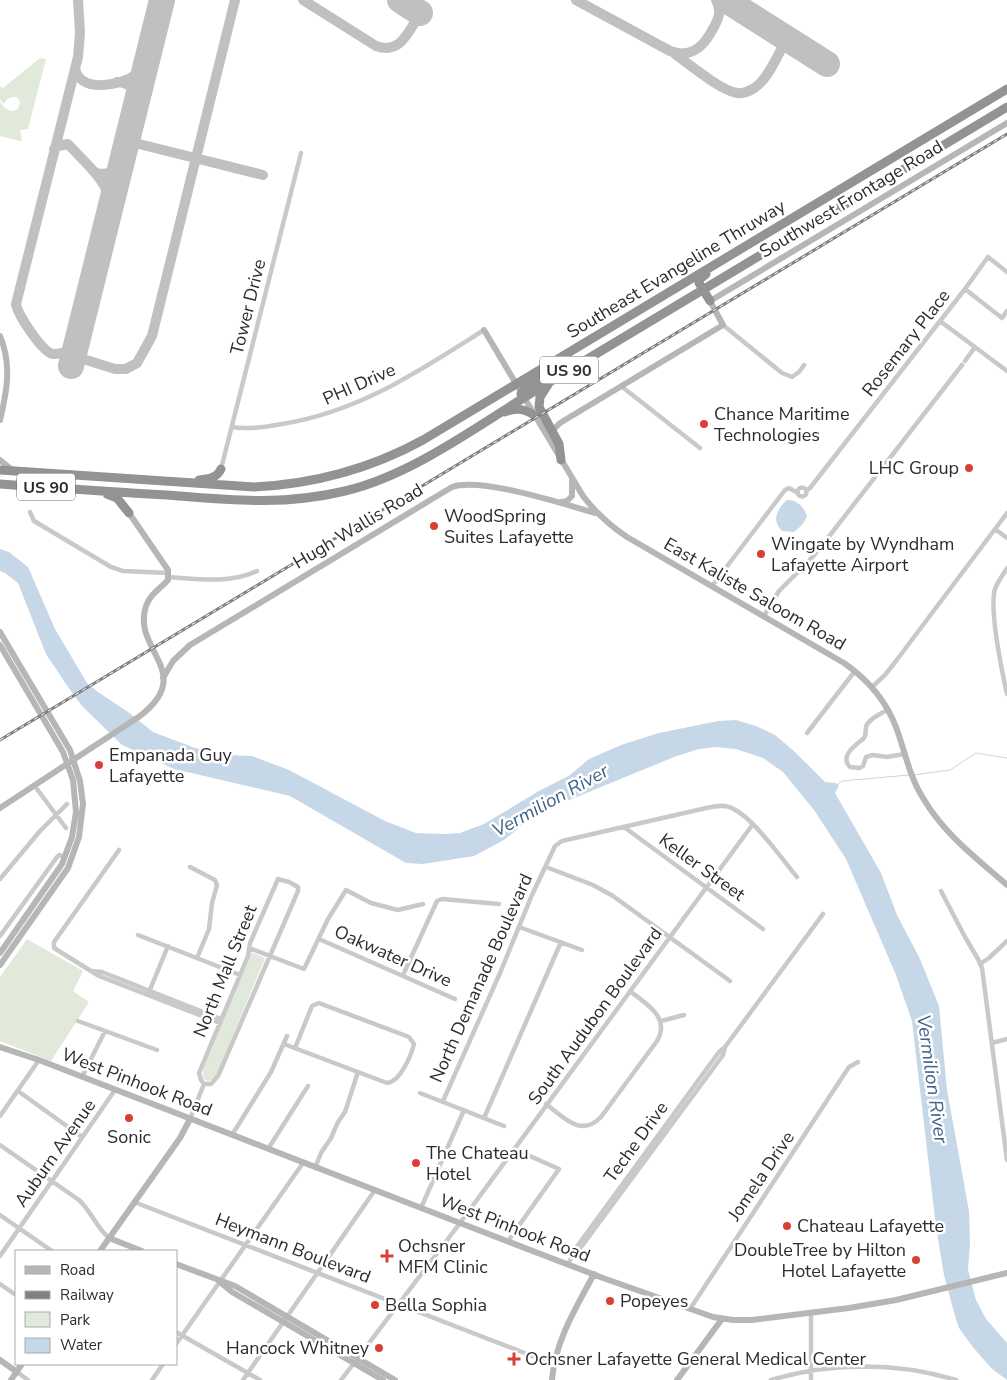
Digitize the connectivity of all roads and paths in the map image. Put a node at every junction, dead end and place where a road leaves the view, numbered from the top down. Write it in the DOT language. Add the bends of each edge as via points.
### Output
graph roads {
  1 [pos="1007,89"];
  2 [pos="1007,107"];
  3 [pos="1007,123"];
  4 [pos="301,153"];
  5 [pos="713,266"];
  6 [pos="1007,272"];
  7 [pos="717,282"];
  8 [pos="965,289"];
  9 [pos="703,290"];
  10 [pos="710,301"];
  11 [pos="1007,311"];
  12 [pos="940,321"];
  13 [pos="723,325"];
  14 [pos="484,330"];
  15 [pos="0,336"];
  16 [pos="975,347"];
  17 [pos="804,365"];
  18 [pos="1007,371"];
  19 [pos="550,381"];
  20 [pos="621,386"];
  21 [pos="520,391"];
  22 [pos="534,415"];
  23 [pos="0,420"];
  24 [pos="480,424"];
  25 [pos="232,427"];
  26 [pos="550,427"];
  27 [pos="700,448"];
  28 [pos="0,460"];
  29 [pos="561,460"];
  30 [pos="221,469"];
  31 [pos="0,470"];
  32 [pos="14,471"];
  33 [pos="572,478"];
  34 [pos="172,482"];
  35 [pos="1,484"];
  36 [pos="205,485"];
  37 [pos="220,486"];
  38 [pos="92,491"];
  39 [pos="136,493"];
  40 [pos="200,497"];
  41 [pos="560,502"];
  42 [pos="30,512"];
  43 [pos="129,513"];
  44 [pos="1007,513"];
  45 [pos="597,514"];
  46 [pos="995,529"];
  47 [pos="1007,538"];
  48 [pos="1007,568"];
  49 [pos="257,571"];
  50 [pos="169,575"];
  51 [pos="712,586"];
  52 [pos="764,616"];
  53 [pos="0,632"];
  54 [pos="6,651"];
  55 [pos="1007,656"];
  56 [pos="1001,657"];
  57 [pos="160,660"];
  58 [pos="174,660"];
  59 [pos="1007,669"];
  60 [pos="855,671"];
  61 [pos="164,678"];
  62 [pos="1004,678"];
  63 [pos="872,688"];
  64 [pos="1007,694"];
  65 [pos="887,710"];
  66 [pos="807,733"];
  67 [pos="904,754"];
  68 [pos="71,761"];
  69 [pos="34,785"];
  70 [pos="67,804"];
  71 [pos="0,808"];
  72 [pos="56,815"];
  73 [pos="753,824"];
  74 [pos="624,827"];
  75 [pos="66,828"];
  76 [pos="118,850"];
  77 [pos="69,859"];
  78 [pos="190,867"];
  79 [pos="546,867"];
  80 [pos="0,868"];
  81 [pos="6,872"];
  82 [pos="797,876"];
  83 [pos="0,879"];
  84 [pos="1007,885"];
  85 [pos="706,887"];
  86 [pos="941,891"];
  87 [pos="423,904"];
  88 [pos="498,904"];
  89 [pos="823,914"];
  90 [pos="519,927"];
  91 [pos="764,929"];
  92 [pos="138,935"];
  93 [pos="0,936"];
  94 [pos="670,937"];
  95 [pos="319,939"];
  96 [pos="1007,941"];
  97 [pos="561,942"];
  98 [pos="168,946"];
  99 [pos="249,948"];
  100 [pos="582,950"];
  101 [pos="2,955"];
  102 [pos="270,956"];
  103 [pos="197,958"];
  104 [pos="980,964"];
  105 [pos="0,965"];
  106 [pos="240,975"];
  107 [pos="402,975"];
  108 [pos="730,981"];
  109 [pos="630,991"];
  110 [pos="149,993"];
  111 [pos="455,999"];
  112 [pos="684,1015"];
  113 [pos="78,1021"];
  114 [pos="220,1021"];
  115 [pos="661,1021"];
  116 [pos="105,1031"];
  117 [pos="287,1036"];
  118 [pos="1007,1039"];
  119 [pos="992,1043"];
  120 [pos="284,1044"];
  121 [pos="0,1047"];
  122 [pos="296,1048"];
  123 [pos="157,1050"];
  124 [pos="39,1060"];
  125 [pos="858,1062"];
  126 [pos="358,1072"];
  127 [pos="82,1077"];
  128 [pos="204,1084"];
  129 [pos="308,1086"];
  130 [pos="115,1090"];
  131 [pos="18,1091"];
  132 [pos="420,1093"];
  133 [pos="442,1101"];
  134 [pos="546,1104"];
  135 [pos="464,1110"];
  136 [pos="0,1116"];
  137 [pos="484,1118"];
  138 [pos="190,1119"];
  139 [pos="504,1126"];
  140 [pos="232,1134"];
  141 [pos="82,1137"];
  142 [pos="0,1145"];
  143 [pos="268,1149"];
  144 [pos="514,1149"];
  145 [pos="1007,1160"];
  146 [pos="303,1163"];
  147 [pos="315,1168"];
  148 [pos="52,1182"];
  149 [pos="375,1190"];
  150 [pos="134,1202"];
  151 [pos="421,1208"];
  152 [pos="0,1215"];
  153 [pos="460,1224"];
  154 [pos="19,1228"];
  155 [pos="109,1238"];
  156 [pos="508,1241"];
  157 [pos="246,1245"];
  158 [pos="51,1250"];
  159 [pos="101,1250"];
  160 [pos="139,1250"];
  161 [pos="0,1256"];
  162 [pos="568,1264"];
  163 [pos="178,1265"];
  164 [pos="317,1272"];
  165 [pos="1007,1273"];
  166 [pos="594,1274"];
  167 [pos="220,1282"];
  168 [pos="0,1284"];
  169 [pos="15,1294"];
  170 [pos="398,1304"];
  171 [pos="690,1309"];
  172 [pos="811,1313"];
  173 [pos="285,1319"];
  174 [pos="722,1319"];
  175 [pos="178,1333"];
  176 [pos="183,1335"];
  177 [pos="178,1341"];
  178 [pos="0,1360"];
  179 [pos="355,1361"];
  180 [pos="554,1364"];
  181 [pos="21,1365"];
  182 [pos="162,1365"];
  183 [pos="811,1371"];
  184 [pos="17,1372"];
  185 [pos="248,1373"];
  186 [pos="11,1380"];
  187 [pos="28,1380"];
  188 [pos="153,1380"];
  189 [pos="243,1380"];
  190 [pos="260,1380"];
  191 [pos="341,1380"];
  192 [pos="382,1380"];
  193 [pos="395,1380"];
  194 [pos="552,1380"];
  195 [pos="677,1380"];
  196 [pos="771,1380"];
  197 [pos="811,1380"];
  198 [pos="956,1380"];
  1 -- 5 [label="highway, Southeast Evangeline Thruway / US 90"];
  2 -- 7 [label="highway, US 90"];
  3 -- 10 [label="main road, Southwest Frontage Road"];
  4 -- 25 [label="street, Tower Drive"];
  5 -- 9 [label="highway" via="700,280"];
  5 -- 21 [label="highway, Southeast Evangeline Thruway / US 90" via="592,338"];
  6 -- 8 [label="street, Rosemary Place" via="988,258"];
  7 -- 9 [label="highway, US 90"];
  7 -- 10 [label="highway"];
  8 -- 11 [label="street" via="1002,318"];
  8 -- 12 [label="street, Rosemary Place"];
  9 -- 10 [label="highway"];
  9 -- 19 [label="highway, US 90"];
  10 -- 13 [label="main road"];
  12 -- 16 [label="street"];
  12 -- 51 [label="street, Rosemary Place" via="810,488 800,488 798,493 789,488 785,490"];
  13 -- 17 [label="street" via="782,373 792,377"];
  13 -- 20 [label="main road"];
  14 -- 21 [label="main road, East Kaliste Saloom Road"];
  14 -- 25 [label="street, PHI Drive" via="396,384 350,406 292,423"];
  15 -- 23 [label="main road" via="8,376"];
  16 -- 18 [label="street"];
  16 -- 52 [label="street" via="820,548 779,591"];
  19 -- 21 [label="highway, US 90"];
  19 -- 26 [label="highway" via="540,396 539,407"];
  20 -- 26 [label="main road"];
  20 -- 27 [label="street"];
  21 -- 22 [label="main road, East Kaliste Saloom Road"];
  21 -- 24 [label="highway, US 90" via="498,413"];
  21 -- 37 [label="highway, Southeast Evangeline Thruway / US 90" via="383,460 351,472 284,486"];
  22 -- 24 [label="highway" via="526,410 509,410"];
  22 -- 29 [label="main road, East Kaliste Saloom Road"];
  24 -- 40 [label="highway, US 90" via="401,471 347,490 275,502"];
  25 -- 30 [label="street, Tower Drive"];
  26 -- 29 [label="highway" via="559,444"];
  28 -- 32 [label="main road"];
  29 -- 33 [label="main road, East Kaliste Saloom Road"];
  30 -- 34 [label="highway" via="211,479"];
  30 -- 37 [label="highway"];
  31 -- 32 [label="highway, Southeast Evangeline Thruway / US 90"];
  32 -- 34 [label="highway, Southeast Evangeline Thruway / US 90"];
  33 -- 41 [label="main road" via="572,496"];
  33 -- 45 [label="main road, East Kaliste Saloom Road"];
  34 -- 36 [label="highway, Southeast Evangeline Thruway / US 90"];
  35 -- 38 [label="highway, US 90"];
  36 -- 37 [label="highway, Southeast Evangeline Thruway / US 90"];
  36 -- 40 [label="highway" via="209,492"];
  37 -- 40 [label="highway" via="217,495"];
  38 -- 39 [label="highway, US 90"];
  38 -- 43 [label="highway" via="113,496"];
  39 -- 40 [label="highway, US 90"];
  39 -- 43 [label="highway" via="126,501"];
  41 -- 45 [label="main road, Hugh Wallis Road"];
  41 -- 58 [label="main road, Hugh Wallis Road" via="477,484 452,487 190,645"];
  42 -- 50 [label="street" via="34,521 112,567"];
  43 -- 50 [label="main road" via="167,566"];
  44 -- 46 [label="street"];
  45 -- 51 [label="main road, East Kaliste Saloom Road" via="612,527"];
  46 -- 47 [label="street"];
  46 -- 63 [label="street"];
  48 -- 56 [label="street" via="994,594"];
  49 -- 50 [label="street" via="222,580"];
  50 -- 57 [label="main road" via="152,596 144,614 146,633"];
  51 -- 52 [label="main road, East Kaliste Saloom Road"];
  52 -- 60 [label="main road, East Kaliste Saloom Road"];
  53 -- 54 [label="main road"];
  54 -- 68 [label="main road"];
  55 -- 56 [label="street"];
  56 -- 62 [label="street"];
  57 -- 58 [label="main road"];
  57 -- 61 [label="main road"];
  58 -- 61 [label="main road, Hugh Wallis Road"];
  59 -- 62 [label="street"];
  60 -- 63 [label="main road, East Kaliste Saloom Road"];
  60 -- 66 [label="street"];
  61 -- 68 [label="main road, Hugh Wallis Road" via="156,701 140,716"];
  62 -- 64 [label="street"];
  63 -- 65 [label="main road, East Kaliste Saloom Road"];
  65 -- 67 [label="main road, East Kaliste Saloom Road"];
  65 -- 67 [label="street" via="869,722 864,737 852,747 846,762 860,768 867,756"];
  67 -- 84 [label="main road, East Kaliste Saloom Road" via="915,784 938,820 954,839"];
  68 -- 69 [label="main road, Hugh Wallis Road"];
  68 -- 77 [label="main road" via="76,812"];
  69 -- 71 [label="main road, Hugh Wallis Road"];
  69 -- 72 [label="street"];
  70 -- 72 [label="street"];
  72 -- 75 [label="street"];
  72 -- 81 [label="street"];
  73 -- 74 [label="street, North Demanade Boulevard" via="733,808 724,806"];
  73 -- 82 [label="street, North Demanade Boulevard"];
  73 -- 85 [label="street, South Audubon Boulevard"];
  74 -- 79 [label="street, North Demanade Boulevard" via="562,841"];
  74 -- 85 [label="street, Keller Street"];
  76 -- 110 [label="street" via="53,944 99,976"];
  77 -- 93 [label="street" via="57,857"];
  77 -- 101 [label="main road"];
  78 -- 103 [label="street" via="217,885 208,932"];
  79 -- 90 [label="street, North Demanade Boulevard"];
  79 -- 94 [label="street" via="606,892"];
  80 -- 81 [label="street"];
  81 -- 83 [label="street"];
  85 -- 91 [label="street, Keller Street"];
  85 -- 94 [label="street, South Audubon Boulevard"];
  86 -- 104 [label="street"];
  87 -- 95 [label="street" via="398,910 370,903 346,890"];
  88 -- 107 [label="street" via="437,900"];
  89 -- 162 [label="street, Teche Drive"];
  90 -- 97 [label="street"];
  90 -- 133 [label="street, North Demanade Boulevard"];
  92 -- 98 [label="street"];
  94 -- 108 [label="street"];
  94 -- 109 [label="street, South Audubon Boulevard"];
  95 -- 102 [label="street" via="304,970"];
  95 -- 107 [label="street, Oakwater Drive"];
  96 -- 104 [label="street"];
  97 -- 100 [label="street"];
  97 -- 137 [label="street"];
  98 -- 103 [label="street"];
  98 -- 110 [label="street"];
  99 -- 102 [label="street"];
  99 -- 102 [label="street, North Mall Street" via="276,882 280,879 289,882 298,889"];
  99 -- 106 [label="street, North Mall Street"];
  101 -- 105 [label="main road"];
  102 -- 128 [label="street" via="218,1076 211,1084"];
  103 -- 106 [label="street"];
  104 -- 119 [label="street"];
  106 -- 114 [label="street, North Mall Street"];
  107 -- 111 [label="street, Oakwater Drive"];
  109 -- 115 [label="street" via="656,1012"];
  109 -- 134 [label="street, South Audubon Boulevard"];
  110 -- 114 [label="street"];
  112 -- 115 [label="street"];
  113 -- 116 [label="street"];
  114 -- 128 [label="street, North Mall Street" via="199,1073"];
  115 -- 134 [label="street" via="657,1041 595,1122 586,1126 574,1125"];
  116 -- 123 [label="street"];
  116 -- 127 [label="street"];
  117 -- 120 [label="street"];
  118 -- 119 [label="street"];
  119 -- 145 [label="street"];
  120 -- 122 [label="street"];
  120 -- 140 [label="street" via="271,1072"];
  121 -- 124 [label="main road, West Pinhook Road"];
  122 -- 126 [label="street"];
  122 -- 126 [label="street" via="312,1006 319,1003 413,1042 404,1069 393,1083"];
  124 -- 127 [label="main road, West Pinhook Road"];
  124 -- 131 [label="street"];
  125 -- 171 [label="street, Jomela Drive" via="849,1067"];
  126 -- 147 [label="street" via="345,1112"];
  127 -- 130 [label="main road, West Pinhook Road"];
  128 -- 138 [label="street"];
  129 -- 143 [label="street"];
  130 -- 138 [label="main road, West Pinhook Road"];
  130 -- 141 [label="street, Auburn Avenue"];
  131 -- 136 [label="street"];
  131 -- 141 [label="street"];
  132 -- 133 [label="street"];
  133 -- 135 [label="street"];
  134 -- 144 [label="street, South Audubon Boulevard"];
  135 -- 137 [label="street"];
  135 -- 151 [label="street"];
  137 -- 139 [label="street"];
  138 -- 140 [label="main road, West Pinhook Road"];
  138 -- 150 [label="main road"];
  140 -- 143 [label="main road, West Pinhook Road"];
  141 -- 148 [label="street, Auburn Avenue"];
  142 -- 148 [label="street"];
  143 -- 146 [label="main road, West Pinhook Road"];
  144 -- 153 [label="street, South Audubon Boulevard"];
  144 -- 156 [label="street" via="559,1169"];
  146 -- 147 [label="main road, West Pinhook Road"];
  146 -- 157 [label="street"];
  147 -- 149 [label="main road, West Pinhook Road"];
  148 -- 154 [label="street, Auburn Avenue"];
  148 -- 155 [label="street" via="86,1207"];
  149 -- 151 [label="main road, West Pinhook Road"];
  149 -- 164 [label="street"];
  150 -- 155 [label="main road"];
  150 -- 157 [label="street, Heymann Boulevard"];
  151 -- 153 [label="main road, West Pinhook Road"];
  152 -- 154 [label="street"];
  153 -- 156 [label="main road, West Pinhook Road"];
  153 -- 170 [label="street, South Audubon Boulevard"];
  154 -- 158 [label="street"];
  154 -- 161 [label="street, Auburn Avenue"];
  155 -- 159 [label="main road"];
  155 -- 160 [label="main road"];
  156 -- 162 [label="main road, West Pinhook Road"];
  157 -- 164 [label="street, Heymann Boulevard"];
  157 -- 167 [label="street"];
  162 -- 166 [label="main road, West Pinhook Road"];
  163 -- 167 [label="main road"];
  164 -- 170 [label="street, Heymann Boulevard"];
  164 -- 173 [label="street"];
  165 -- 172 [label="main road, West Pinhook Road" via="896,1300"];
  166 -- 171 [label="main road, West Pinhook Road"];
  166 -- 180 [label="main road" via="563,1333"];
  167 -- 173 [label="main road" via="232,1292"];
  167 -- 176 [label="street"];
  168 -- 169 [label="street"];
  170 -- 179 [label="street, South Audubon Boulevard"];
  170 -- 180 [label="street, Heymann Boulevard"];
  171 -- 174 [label="main road, West Pinhook Road"];
  172 -- 174 [label="main road, West Pinhook Road" via="751,1320"];
  172 -- 183 [label="street"];
  173 -- 179 [label="main road"];
  173 -- 185 [label="street"];
  174 -- 195 [label="main road"];
  175 -- 176 [label="street"];
  176 -- 177 [label="street"];
  176 -- 185 [label="street"];
  178 -- 184 [label="main road"];
  179 -- 191 [label="street, South Audubon Boulevard"];
  179 -- 192 [label="main road"];
  179 -- 193 [label="main road"];
  180 -- 194 [label="main road"];
  181 -- 184 [label="main road"];
  182 -- 188 [label="street"];
  183 -- 196 [label="street"];
  183 -- 197 [label="street"];
  183 -- 198 [label="street" via="853,1366 880,1367"];
  184 -- 186 [label="main road"];
  184 -- 187 [label="street"];
  185 -- 189 [label="street"];
  185 -- 190 [label="street"];
}
